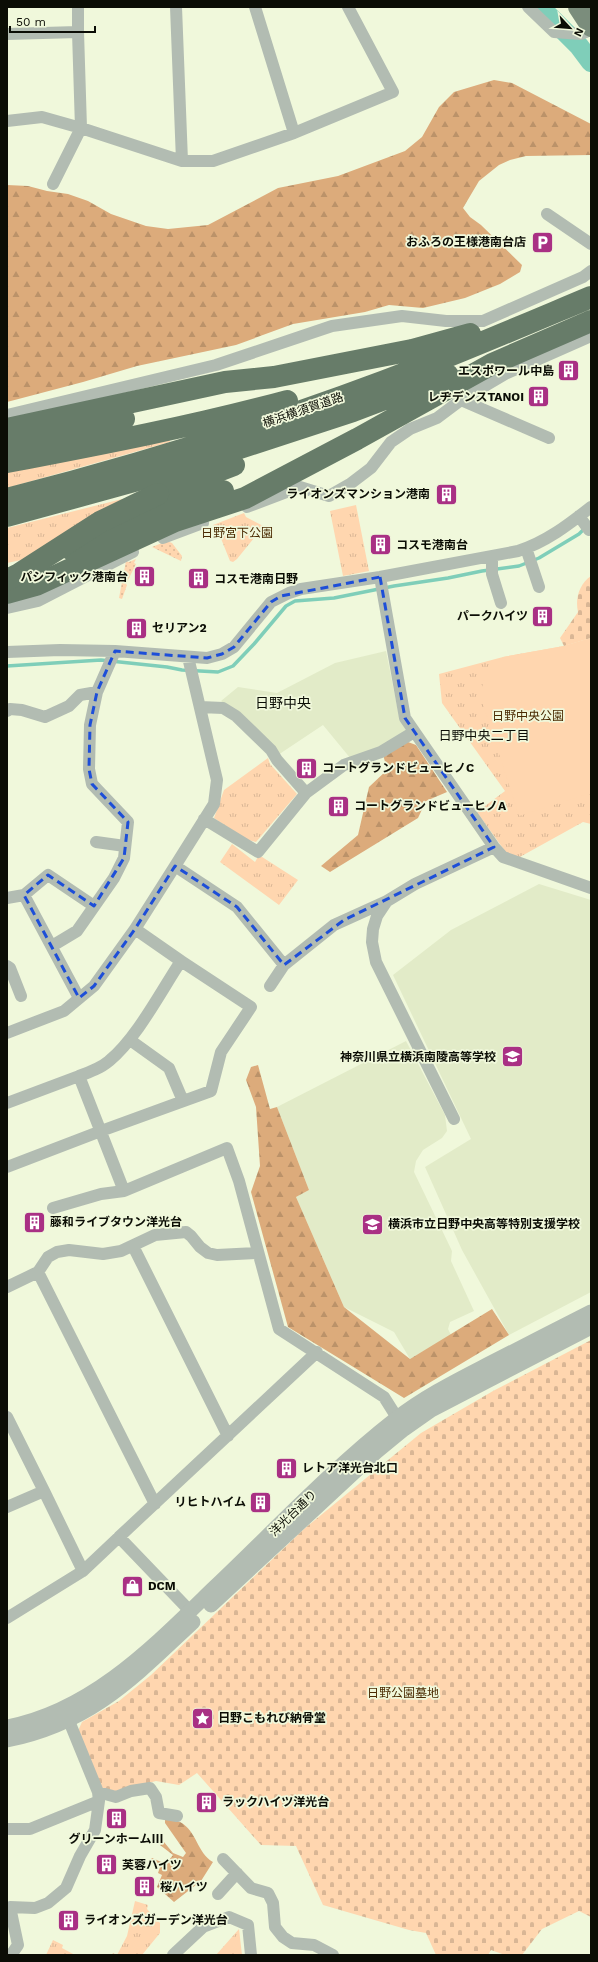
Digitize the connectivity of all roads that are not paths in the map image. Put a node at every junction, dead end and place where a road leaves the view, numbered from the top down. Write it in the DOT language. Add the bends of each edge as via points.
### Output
graph roads {
  1 [pos="78,7"];
  2 [pos="176,7"];
  3 [pos="255,7"];
  4 [pos="348,7"];
  5 [pos="528,7"];
  6 [pos="578,7"];
  7 [pos="588,30"];
  8 [pos="78,32"];
  9 [pos="7,34"];
  10 [pos="7,121"];
  11 [pos="81,128"];
  12 [pos="294,132"];
  13 [pos="182,161"];
  14 [pos="53,184"];
  15 [pos="547,214"];
  16 [pos="591,244"];
  17 [pos="591,271"];
  18 [pos="591,289"];
  19 [pos="591,297"];
  20 [pos="591,314"];
  21 [pos="591,321"];
  22 [pos="591,336"];
  23 [pos="274,377"];
  24 [pos="349,397"];
  25 [pos="461,400"];
  26 [pos="7,415"];
  27 [pos="7,429"];
  28 [pos="549,438"];
  29 [pos="7,449"];
  30 [pos="7,462"];
  31 [pos="290,474"];
  32 [pos="7,499"];
  33 [pos="591,507"];
  34 [pos="7,516"];
  35 [pos="529,556"];
  36 [pos="492,564"];
  37 [pos="7,568"];
  38 [pos="381,579"];
  39 [pos="7,580"];
  40 [pos="540,587"];
  41 [pos="7,593"];
  42 [pos="501,603"];
  43 [pos="7,608"];
  44 [pos="7,652"];
  45 [pos="114,653"];
  46 [pos="189,660"];
  47 [pos="97,692"];
  48 [pos="200,707"];
  49 [pos="7,711"];
  50 [pos="414,732"];
  51 [pos="306,793"];
  52 [pos="204,819"];
  53 [pos="96,842"];
  54 [pos="125,846"];
  55 [pos="494,847"];
  56 [pos="175,866"];
  57 [pos="591,888"];
  58 [pos="24,895"];
  59 [pos="7,898"];
  60 [pos="387,901"];
  61 [pos="94,906"];
  62 [pos="135,929"];
  63 [pos="52,946"];
  64 [pos="181,961"];
  65 [pos="284,965"];
  66 [pos="7,966"];
  67 [pos="270,986"];
  68 [pos="21,996"];
  69 [pos="79,998"];
  70 [pos="7,1033"];
  71 [pos="130,1040"];
  72 [pos="79,1076"];
  73 [pos="183,1100"];
  74 [pos="7,1103"];
  75 [pos="454,1119"];
  76 [pos="101,1131"];
  77 [pos="7,1167"];
  78 [pos="124,1191"];
  79 [pos="53,1208"];
  80 [pos="133,1246"];
  81 [pos="258,1253"];
  82 [pos="38,1272"];
  83 [pos="7,1287"];
  84 [pos="591,1312"];
  85 [pos="591,1326"];
  86 [pos="317,1352"];
  87 [pos="7,1417"];
  88 [pos="401,1423"];
  89 [pos="228,1436"];
  90 [pos="44,1491"];
  91 [pos="155,1504"];
  92 [pos="7,1508"];
  93 [pos="119,1537"];
  94 [pos="83,1570"];
  95 [pos="190,1611"];
  96 [pos="7,1618"];
  97 [pos="69,1721"];
  98 [pos="7,1727"];
  99 [pos="7,1740"];
  100 [pos="99,1796"];
  101 [pos="177,1816"];
  102 [pos="7,1829"];
  103 [pos="223,1859"];
  104 [pos="237,1874"];
  105 [pos="218,1894"];
  106 [pos="8,1906"];
  107 [pos="11,1955"];
  108 [pos="173,1955"];
  109 [pos="251,1955"];
  110 [pos="334,1955"];
  1 -- 8 [label="street"];
  2 -- 13 [label="street"];
  3 -- 12 [label="street"];
  4 -- 12 [label="street" via="393,92"];
  5 -- 7 [label="street" via="554,32"];
  6 -- 7 [label="main road"];
  8 -- 9 [label="street"];
  8 -- 11 [label="street"];
  10 -- 11 [label="street" via="42,117"];
  11 -- 13 [label="street"];
  11 -- 14 [label="street"];
  12 -- 13 [label="street" via="213,161"];
  15 -- 16 [label="street"];
  17 -- 26 [label="street" via="583,277 483,321 446,321 402,316 332,326 216,364"];
  18 -- 23 [label="highway" via="516,322 412,350"];
  19 -- 24 [label="highway" via="520,326 469,339"];
  20 -- 24 [label="highway, 横浜横須賀道路" via="432,382"];
  21 -- 31 [label="highway" via="492,364"];
  22 -- 25 [label="street" via="504,374"];
  23 -- 27 [label="highway" via="225,382"];
  23 -- 29 [label="highway" via="230,393"];
  24 -- 30 [label="highway" via="222,418 140,437"];
  24 -- 32 [label="highway, 横浜横須賀道路" via="156,458"];
  24 -- 34 [label="highway, 横浜横須賀道路" via="160,474"];
  24 -- 39 [label="highway, bridge" via="297,440 158,494 100,522"];
  25 -- 28 [label="street"];
  25 -- 43 [label="street" via="437,418 410,429 391,442 371,468 329,496 300,487 172,534 38,601"];
  31 -- 37 [label="highway" via="163,507 34,565"];
  31 -- 41 [label="highway" via="245,498 175,521 36,585"];
  33 -- 35 [label="street" via="583,523 553,536"];
  35 -- 36 [label="street"];
  35 -- 40 [label="street"];
  36 -- 38 [label="street"];
  36 -- 42 [label="street"];
  38 -- 46 [label="street" via="301,589 281,596 271,602 234,647 222,654"];
  38 -- 50 [label="street" via="405,718"];
  44 -- 45 [label="street" via="60,650"];
  45 -- 46 [label="street"];
  45 -- 47 [label="street"];
  46 -- 48 [label="street"];
  47 -- 49 [label="street" via="80,695 69,706 45,717 22,710"];
  47 -- 54 [label="street" via="90,725 88,769 92,784 128,822"];
  48 -- 51 [label="street" via="223,708 236,716 271,750"];
  48 -- 52 [label="street" via="217,780 214,804"];
  50 -- 51 [label="street" via="382,752 344,765"];
  50 -- 55 [label="street"];
  51 -- 52 [label="street" via="258,852"];
  52 -- 56 [label="street"];
  53 -- 54 [label="street"];
  54 -- 61 [label="street" via="124,858 114,878"];
  55 -- 57 [label="street" via="503,857 513,862"];
  55 -- 60 [label="street" via="415,884"];
  56 -- 62 [label="street"];
  56 -- 65 [label="street" via="237,907"];
  58 -- 59 [label="street"];
  58 -- 61 [label="street" via="48,875"];
  58 -- 63 [label="street"];
  60 -- 65 [label="street" via="334,925"];
  60 -- 75 [label="street" via="377,916 373,929 372,942 376,962"];
  61 -- 63 [label="street" via="77,930"];
  62 -- 64 [label="street"];
  62 -- 69 [label="street" via="94,986"];
  63 -- 69 [label="street"];
  64 -- 71 [label="street"];
  64 -- 73 [label="street" via="251,1008 221,1052 211,1091"];
  65 -- 67 [label="street"];
  66 -- 68 [label="street"];
  69 -- 70 [label="street" via="64,1011"];
  71 -- 72 [label="street" via="109,1061 96,1070"];
  71 -- 73 [label="street" via="169,1068"];
  72 -- 74 [label="street"];
  72 -- 76 [label="street"];
  73 -- 76 [label="street"];
  76 -- 77 [label="street"];
  76 -- 78 [label="street"];
  78 -- 79 [label="street" via="101,1194"];
  78 -- 81 [label="street" via="227,1148"];
  80 -- 81 [label="street" via="155,1235 186,1232 208,1253"];
  80 -- 82 [label="street" via="103,1254 69,1250 57,1252 48,1257"];
  80 -- 89 [label="street"];
  81 -- 86 [label="street" via="279,1329"];
  82 -- 83 [label="street"];
  82 -- 91 [label="street"];
  84 -- 88 [label="street, 洋光台通り" via="455,1381"];
  85 -- 88 [label="street, 洋光台通り" via="431,1410"];
  86 -- 88 [label="street" via="384,1397"];
  86 -- 89 [label="street"];
  87 -- 90 [label="street"];
  88 -- 95 [label="street, 洋光台通り" via="341,1467"];
  88 -- 97 [label="street, 洋光台通り" via="376,1452 139,1673 113,1694"];
  89 -- 91 [label="street"];
  90 -- 92 [label="street"];
  90 -- 94 [label="street"];
  91 -- 93 [label="street"];
  93 -- 94 [label="street"];
  93 -- 95 [label="street"];
  94 -- 96 [label="street"];
  95 -- 98 [label="street, 洋光台通り" via="121,1673 89,1695 28,1723"];
  97 -- 99 [label="street, 洋光台通り" via="34,1734"];
  97 -- 100 [label="street"];
  100 -- 101 [label="street" via="116,1797 150,1788 156,1797 159,1813"];
  100 -- 102 [label="street" via="30,1829"];
  100 -- 106 [label="street" via="95,1830 66,1888 48,1903 35,1908"];
  103 -- 104 [label="street"];
  104 -- 105 [label="street"];
  104 -- 110 [label="street" via="251,1888 268,1893 273,1903 275,1927 283,1937 292,1943 314,1945"];
  106 -- 107 [label="street" via="18,1945"];
  108 -- 109 [label="street" via="203,1928 229,1918 248,1924"];
}
